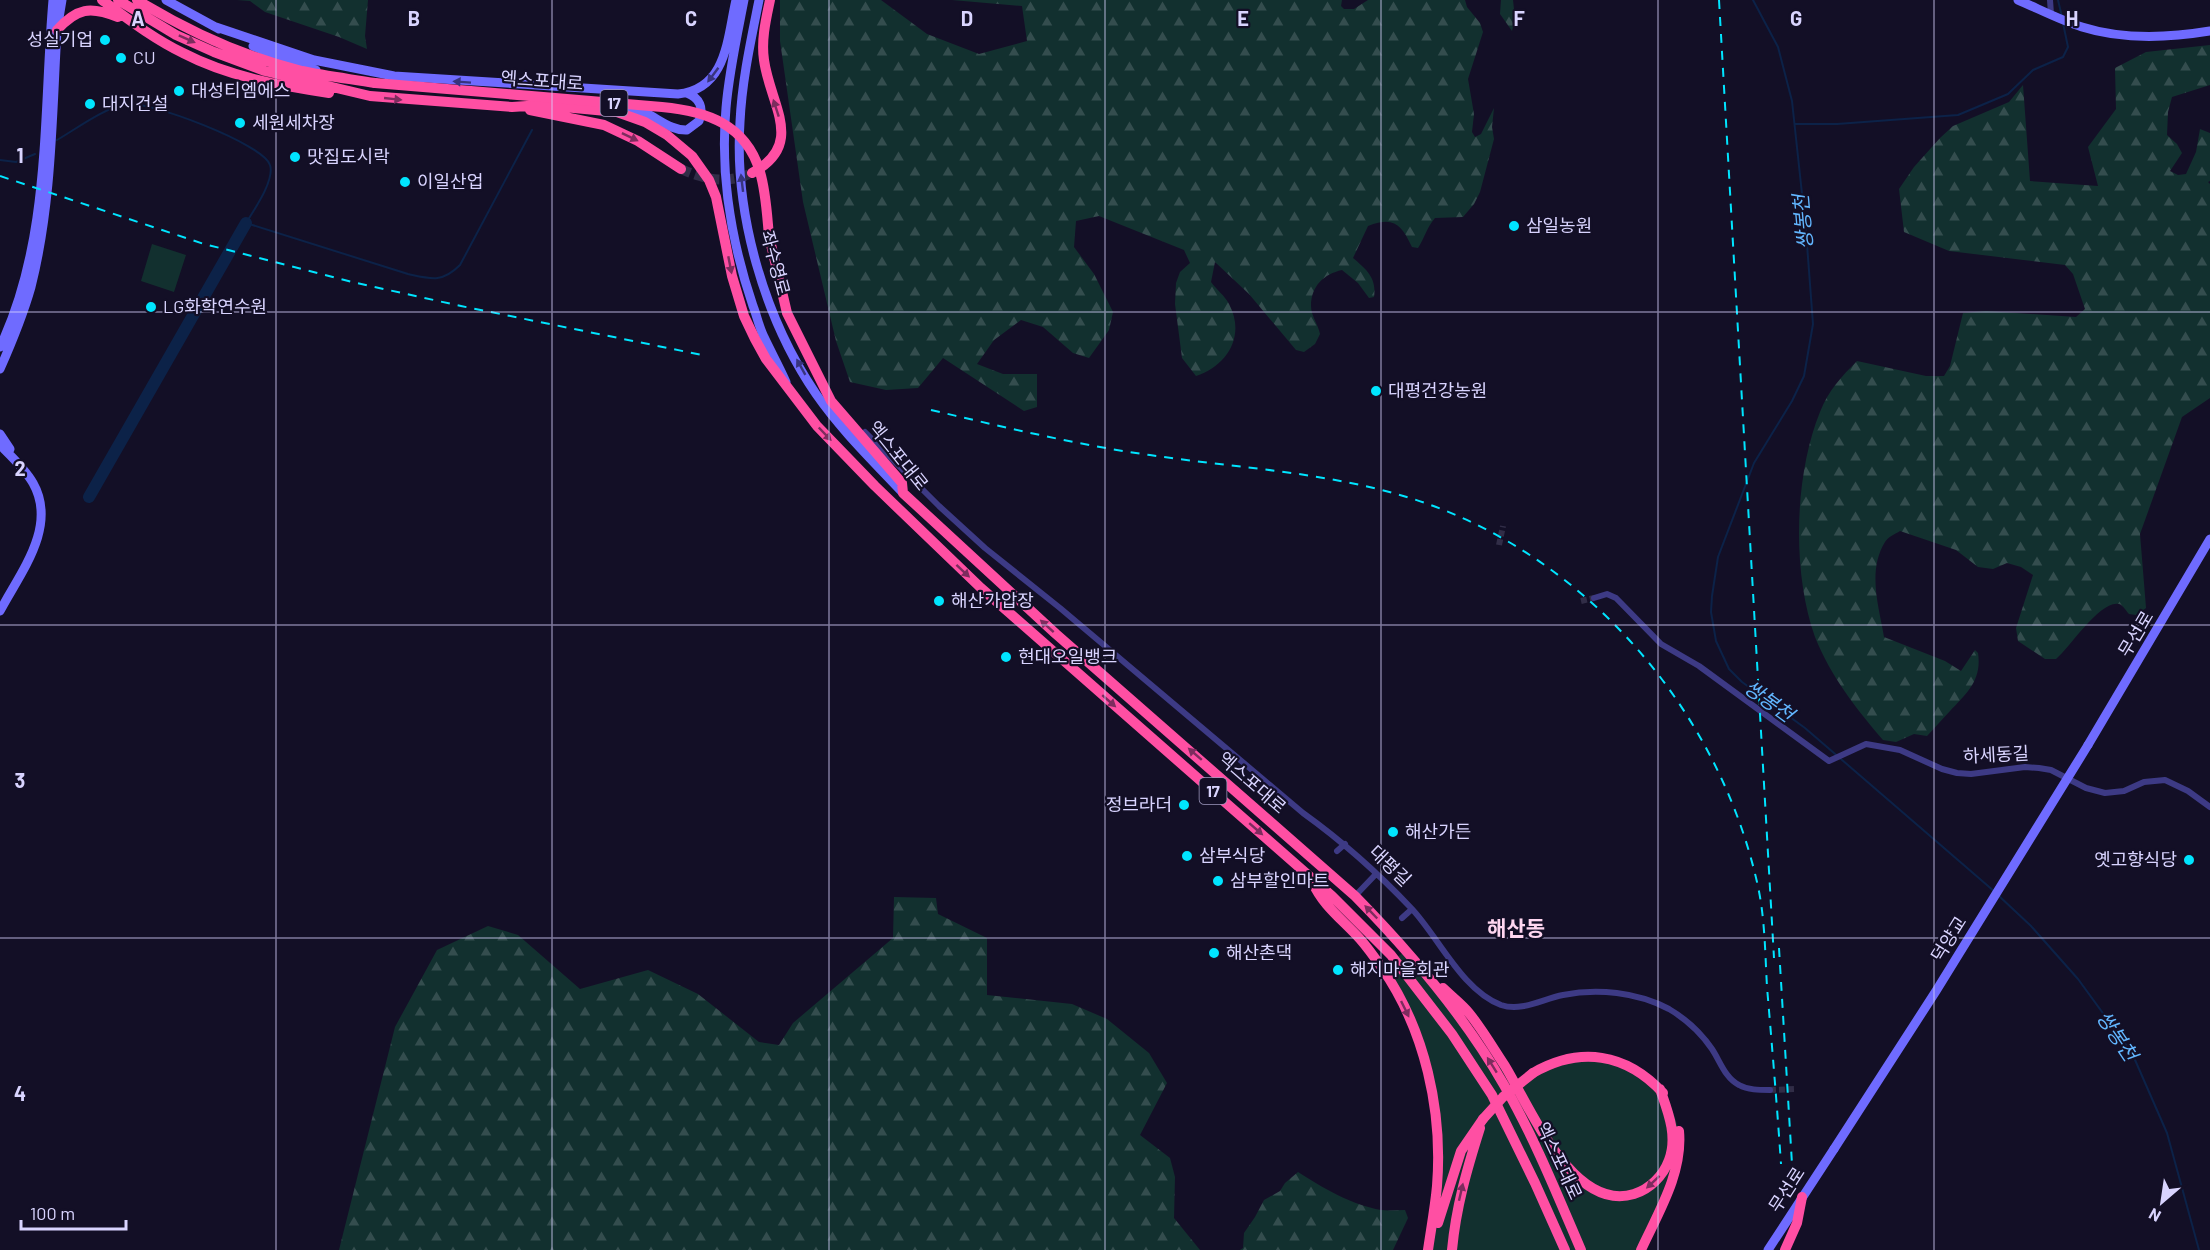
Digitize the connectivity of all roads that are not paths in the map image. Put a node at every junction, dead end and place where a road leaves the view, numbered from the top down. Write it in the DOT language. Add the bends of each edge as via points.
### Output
graph roads {
  1 [pos="51,0"];
  2 [pos="62,0"];
  3 [pos="102,0"];
  4 [pos="118,0"];
  5 [pos="166,0"];
  6 [pos="736,0"];
  7 [pos="744,0"];
  8 [pos="759,0"];
  9 [pos="770,0"];
  10 [pos="2018,0"];
  11 [pos="2050,0"];
  12 [pos="137,9"];
  13 [pos="2053,15"];
  14 [pos="216,27"];
  15 [pos="54,29"];
  16 [pos="2210,31"];
  17 [pos="332,75"];
  18 [pos="687,93"];
  19 [pos="512,107"];
  20 [pos="617,112"];
  21 [pos="681,169"];
  22 [pos="752,173"];
  23 [pos="0,347"];
  24 [pos="0,369"];
  25 [pos="789,388"];
  26 [pos="865,432"];
  27 [pos="0,434"];
  28 [pos="0,445"];
  29 [pos="17,462"];
  30 [pos="901,475"];
  31 [pos="903,493"];
  32 [pos="2210,540"];
  33 [pos="1594,598"];
  34 [pos="0,611"];
  35 [pos="2088,745"];
  36 [pos="2210,807"];
  37 [pos="1345,844"];
  38 [pos="1336,851"];
  39 [pos="1376,874"];
  40 [pos="1311,877"];
  41 [pos="1355,896"];
  42 [pos="1412,909"];
  43 [pos="1402,918"];
  44 [pos="1422,968"];
  45 [pos="1660,1089"];
  46 [pos="1770,1090"];
  47 [pos="1483,1119"];
  48 [pos="1834,1149"];
  49 [pos="1802,1197"];
  50 [pos="1430,1250"];
  51 [pos="1452,1250"];
  52 [pos="1565,1250"];
  53 [pos="1581,1250"];
  54 [pos="1641,1250"];
  55 [pos="1768,1250"];
  56 [pos="1785,1250"];
  1 -- 15 [label="street"];
  2 -- 15 [label="street"];
  3 -- 12 [label="highway"];
  4 -- 12 [label="highway, 17"];
  5 -- 14 [label="street"];
  6 -- 18 [label="street, one-way" via="719,68 704,86"];
  7 -- 25 [label="street, 좌수영로" via="725,118 732,229 742,274 764,337"];
  31 -- 8 [label="street, 좌수영로, one-way" via="815,392 763,290 751,242 739,147 746,68"];
  22 -- 9 [label="highway, one-way" via="773,159 782,136 763,58"];
  10 -- 13 [label="street"];
  11 -- 13 [label="street"];
  12 -- 15 [label="highway" via="90,10 72,16"];
  12 -- 17 [label="highway, 엑스포대로 / 17" via="234,48 303,71"];
  12 -- 19 [label="highway, 엑스포대로 / 17, one-way" via="176,35 255,67 370,96"];
  13 -- 16 [label="street" via="2096,31 2131,36"];
  14 -- 17 [label="street" via="274,56"];
  18 -- 14 [label="street, one-way" via="394,76 314,60"];
  15 -- 23 [label="street" via="37,217 19,300"];
  15 -- 24 [label="street" via="44,219 31,287"];
  17 -- 30 [label="highway, 엑스포대로 / 17, bridge" via="375,83 663,107 711,116 737,135 756,162 787,313 831,401"];
  18 -- 20 [label="street" via="698,100 701,110 699,121 687,130 674,128 638,110"];
  19 -- 20 [label="highway, 엑스포대로 / 17" via="542,105"];
  19 -- 21 [label="highway, one-way" via="604,125"];
  20 -- 25 [label="highway, 엑스포대로 / 17, one-way" via="666,135 699,165 716,197 744,316 766,359"];
  25 -- 40 [label="highway, 엑스포대로 / 17, one-way" via="825,434 949,558"];
  26 -- 30 [label="street"];
  27 -- 29 [label="street"];
  28 -- 29 [label="street"];
  29 -- 34 [label="street" via="38,493 42,524 35,546"];
  30 -- 31 [label="highway, 엑스포대로 / 17"];
  30 -- 37 [label="street" via="1303,813"];
  41 -- 31 [label="highway, 엑스포대로 / 17, one-way" via="1056,634"];
  32 -- 35 [label="street, 무선로"];
  33 -- 36 [label="street, 하세동길" via="1607,594 1616,598 1661,645 1699,666 1831,761 1862,744 1894,748 1964,774 2025,767 2051,770 2105,793 2165,780"];
  35 -- 48 [label="street, 덕양교, bridge"];
  37 -- 38 [label="street, 대평길"];
  37 -- 39 [label="street, 대평길"];
  39 -- 41 [label="street"];
  39 -- 42 [label="street, 대평길"];
  40 -- 50 [label="highway, one-way" via="1324,903 1383,969 1420,1046 1438,1142"];
  40 -- 52 [label="highway, 엑스포대로 / 17" via="1391,955 1475,1067 1507,1123"];
  44 -- 41 [label="highway, 엑스포대로 / 17, one-way"];
  42 -- 43 [label="street, 대평길"];
  42 -- 46 [label="street" via="1455,966 1492,1000 1520,1007 1560,995 1592,991 1643,999 1669,1009 1694,1027 1734,1082 1747,1089"];
  45 -- 44 [label="highway, one-way" via="1673,1139 1662,1172 1650,1186 1635,1194 1613,1196 1595,1191 1560,1158 1469,1012"];
  53 -- 44 [label="highway, 엑스포대로 / 17, one-way" via="1504,1085"];
  45 -- 47 [label="highway, bridge" via="1635,1068 1606,1058 1575,1058 1533,1073"];
  45 -- 54 [label="highway" via="1676,1118 1679,1153 1672,1180"];
  47 -- 50 [label="highway" via="1465,1143 1455,1166"];
  51 -- 47 [label="highway, one-way" via="1457,1207"];
  48 -- 49 [label="street, 무선로"];
  49 -- 55 [label="street, 무선로"];
  49 -- 56 [label="highway" via="1797,1223"];
}
